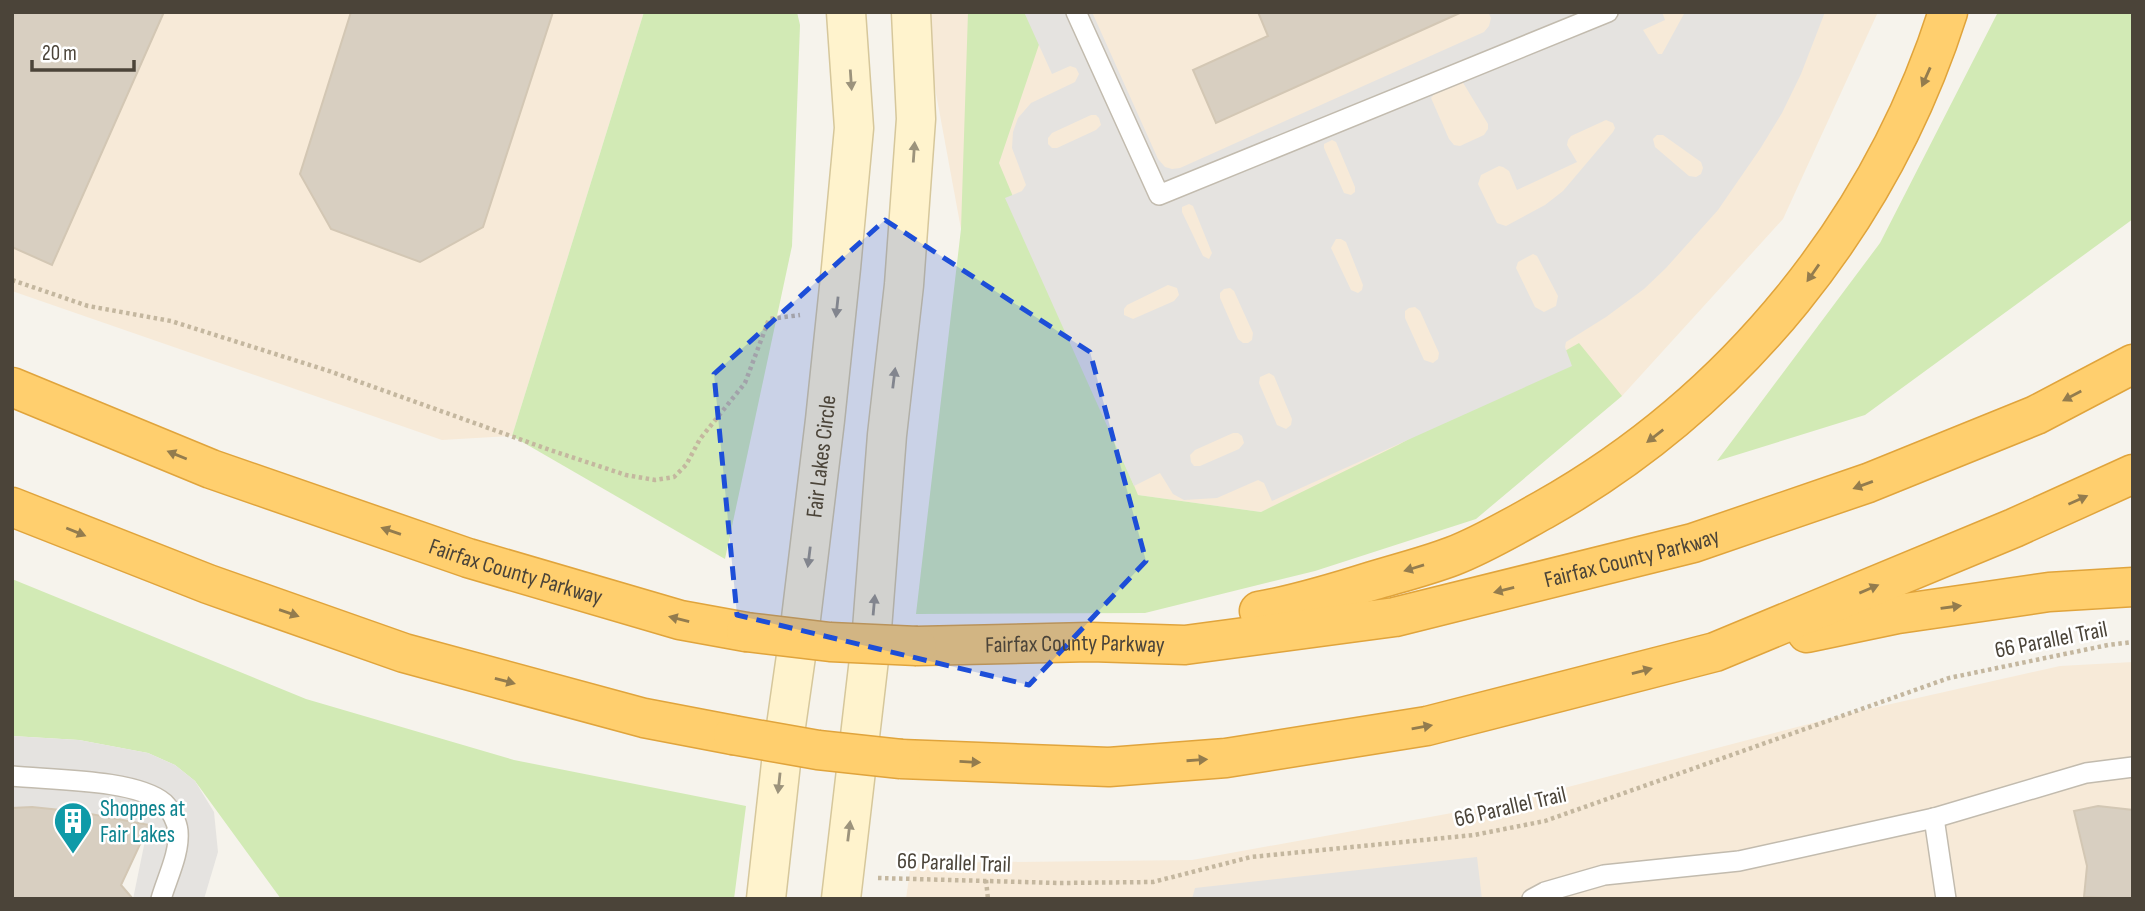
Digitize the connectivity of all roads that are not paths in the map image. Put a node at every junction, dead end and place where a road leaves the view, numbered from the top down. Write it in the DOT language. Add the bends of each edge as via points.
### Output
graph roads {
  1 [pos="846,12"];
  2 [pos="911,12"];
  3 [pos="1076,12"];
  4 [pos="1608,12"];
  5 [pos="1948,12"];
  6 [pos="2133,364"];
  7 [pos="12,387"];
  8 [pos="2133,474"];
  9 [pos="12,507"];
  10 [pos="2133,587"];
  11 [pos="1091,642"];
  12 [pos="1715,652"];
  13 [pos="2133,767"];
  14 [pos="12,776"];
  15 [pos="1934,818"];
  16 [pos="161,899"];
  17 [pos="766,899"];
  18 [pos="841,899"];
  19 [pos="1532,899"];
  20 [pos="1946,899"];
  1 -- 17 [label="street, Fair Lakes Circle, one-way" via="854,128 825,420"];
  18 -- 2 [label="street, one-way" via="904,285 916,119"];
  3 -- 4 [label="lane" via="1158,195"];
  5 -- 11 [label="highway, one-way" via="1932,62 1896,143 1853,217 1803,288 1747,353 1632,454 1582,488 1454,555 1298,604"];
  6 -- 11 [label="highway, Fairfax County Parkway, one-way" via="2036,415 1881,478 1693,543 1395,617 1185,645"];
  11 -- 7 [label="highway, Fairfax County Parkway, one-way, bridge" via="917,646 830,642 680,620 468,558 211,469"];
  12 -- 8 [label="highway, one-way"];
  9 -- 12 [label="highway, one-way, bridge" via="208,584 404,653 644,718 818,750 901,759 1108,768 1226,758 1427,726"];
  12 -- 10 [label="highway, one-way" via="1898,614 2049,592"];
  13 -- 15 [label="lane" via="2086,774"];
  14 -- 16 [label="lane" via="120,786 164,803 178,829 178,843"];
  15 -- 19 [label="lane" via="1739,861 1604,875"];
  15 -- 20 [label="lane"];
}
